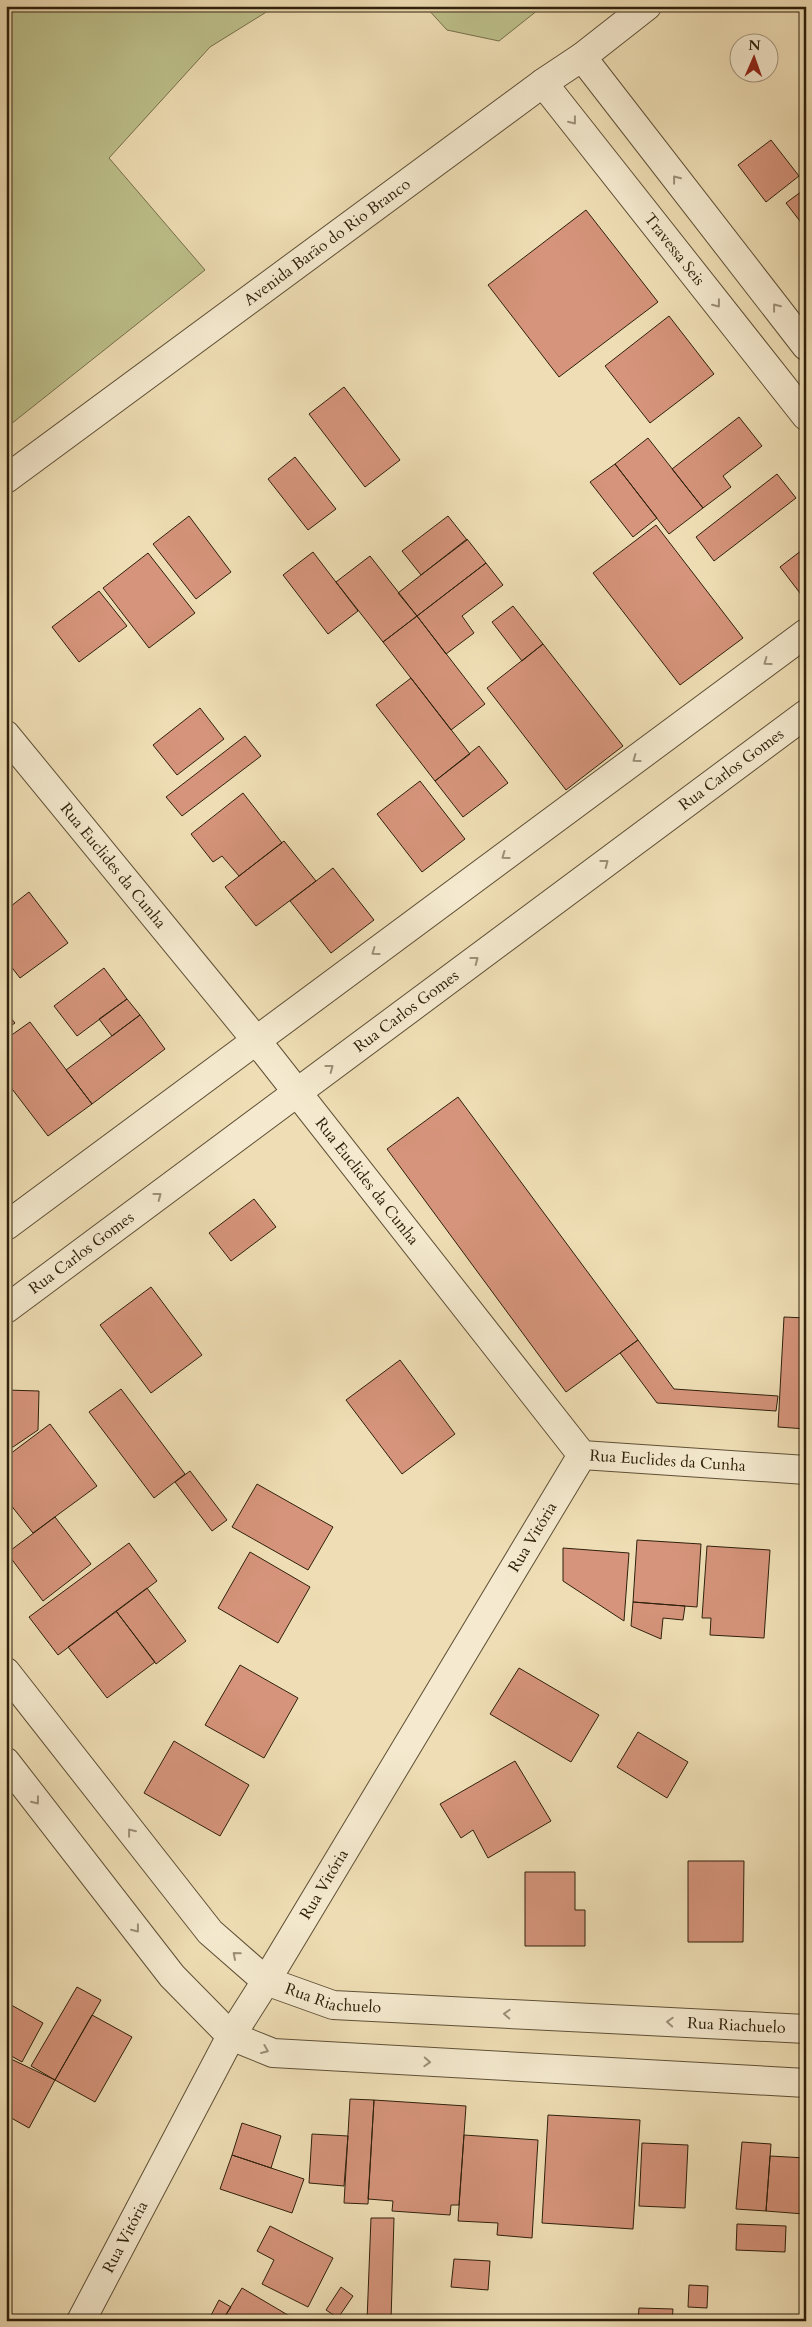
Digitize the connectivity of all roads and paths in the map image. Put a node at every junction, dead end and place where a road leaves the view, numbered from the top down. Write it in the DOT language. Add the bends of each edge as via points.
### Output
graph roads {
  1 [pos="647,6"];
  2 [pos="582,57"];
  3 [pos="543,83"];
  4 [pos="806,346"];
  5 [pos="806,416"];
  6 [pos="6,479"];
  7 [pos="806,634"];
  8 [pos="806,714"];
  9 [pos="6,735"];
  10 [pos="256,1040"];
  11 [pos="297,1093"];
  12 [pos="6,1226"];
  13 [pos="6,1309"];
  14 [pos="582,1456"];
  15 [pos="806,1470"];
  16 [pos="6,1672"];
  17 [pos="6,1762"];
  18 [pos="266,1981"];
  19 [pos="806,2029"];
  20 [pos="231,2036"];
  21 [pos="806,2083"];
  22 [pos="81,2321"];
  1 -- 2 [label="street, Avenida Barão do Rio Branco"];
  2 -- 3 [label="street, Avenida Barão do Rio Branco"];
  4 -- 2 [label="street, one-way"];
  3 -- 5 [label="street, Travessa Seis, one-way"];
  3 -- 6 [label="street, Avenida Barão do Rio Branco"];
  7 -- 10 [label="street, one-way"];
  11 -- 8 [label="street, Rua Carlos Gomes, one-way"];
  9 -- 10 [label="street, Rua Euclides da Cunha"];
  10 -- 11 [label="street, Rua Euclides da Cunha"];
  10 -- 12 [label="street"];
  13 -- 11 [label="street, Rua Carlos Gomes, one-way"];
  11 -- 14 [label="street, Rua Euclides da Cunha"];
  14 -- 15 [label="street, Rua Euclides da Cunha"];
  14 -- 18 [label="street, Rua Vitória"];
  18 -- 16 [label="street, Rua Riachuelo, one-way" via="210,1932"];
  17 -- 20 [label="street, one-way" via="172,1976"];
  19 -- 18 [label="street, Rua Riachuelo, one-way" via="333,2005"];
  18 -- 20 [label="street, Rua Vitória"];
  20 -- 21 [label="street, one-way" via="273,2054"];
  20 -- 22 [label="street, Rua Vitória"];
}
